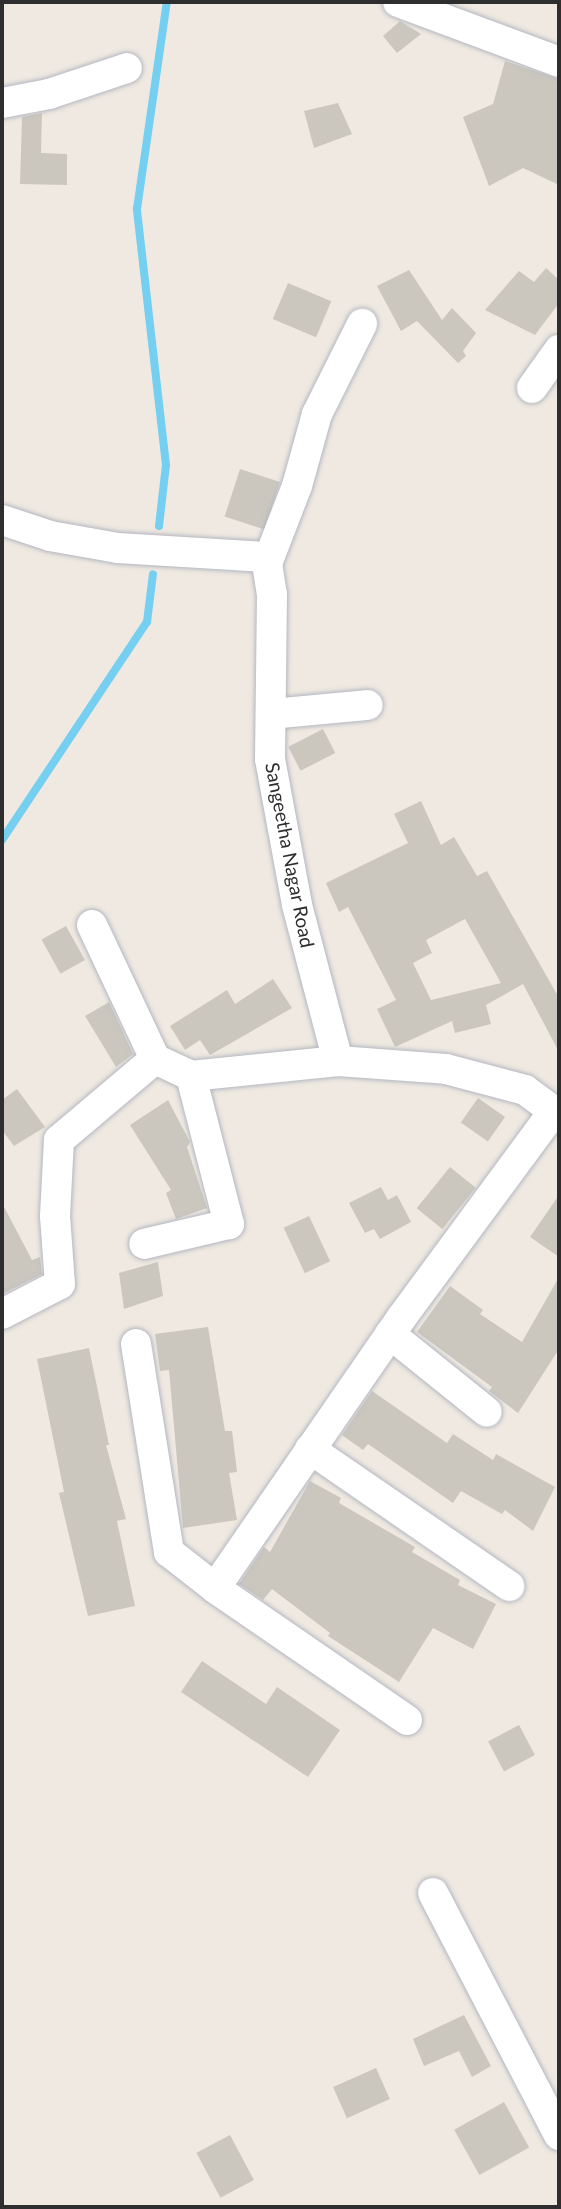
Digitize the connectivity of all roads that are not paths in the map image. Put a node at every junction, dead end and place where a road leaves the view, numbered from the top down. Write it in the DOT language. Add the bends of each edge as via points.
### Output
graph roads {
  1 [pos="398,2"];
  2 [pos="559,62"];
  3 [pos="127,68"];
  4 [pos="2,103"];
  5 [pos="362,324"];
  6 [pos="559,350"];
  7 [pos="532,388"];
  8 [pos="2,520"];
  9 [pos="268,561"];
  10 [pos="368,705"];
  11 [pos="271,714"];
  12 [pos="92,925"];
  13 [pos="155,1059"];
  14 [pos="338,1061"];
  15 [pos="191,1076"];
  16 [pos="557,1113"];
  17 [pos="144,1244"];
  18 [pos="2,1314"];
  19 [pos="390,1334"];
  20 [pos="136,1344"];
  21 [pos="487,1412"];
  22 [pos="310,1449"];
  23 [pos="509,1586"];
  24 [pos="215,1588"];
  25 [pos="407,1720"];
  26 [pos="433,1893"];
  27 [pos="559,2135"];
  1 -- 2 [label="street"];
  3 -- 4 [label="street" via="50,94"];
  5 -- 9 [label="street" via="317,414 297,486"];
  6 -- 7 [label="street"];
  8 -- 9 [label="street" via="50,536 118,548 258,554"];
  9 -- 11 [label="street, Sangeetha Nagar Road"];
  10 -- 11 [label="street"];
  11 -- 14 [label="street, Sangeetha Nagar Road" via="270,759 297,905"];
  12 -- 13 [label="street"];
  13 -- 15 [label="street"];
  13 -- 18 [label="street" via="60,1140 55,1216 60,1284"];
  14 -- 15 [label="street"];
  14 -- 16 [label="street" via="446,1069 525,1090"];
  15 -- 17 [label="street" via="229,1224"];
  16 -- 19 [label="street"];
  19 -- 21 [label="street"];
  19 -- 22 [label="street"];
  20 -- 24 [label="street" via="169,1552"];
  22 -- 23 [label="street"];
  22 -- 24 [label="street"];
  24 -- 25 [label="street"];
  26 -- 27 [label="street"];
}
